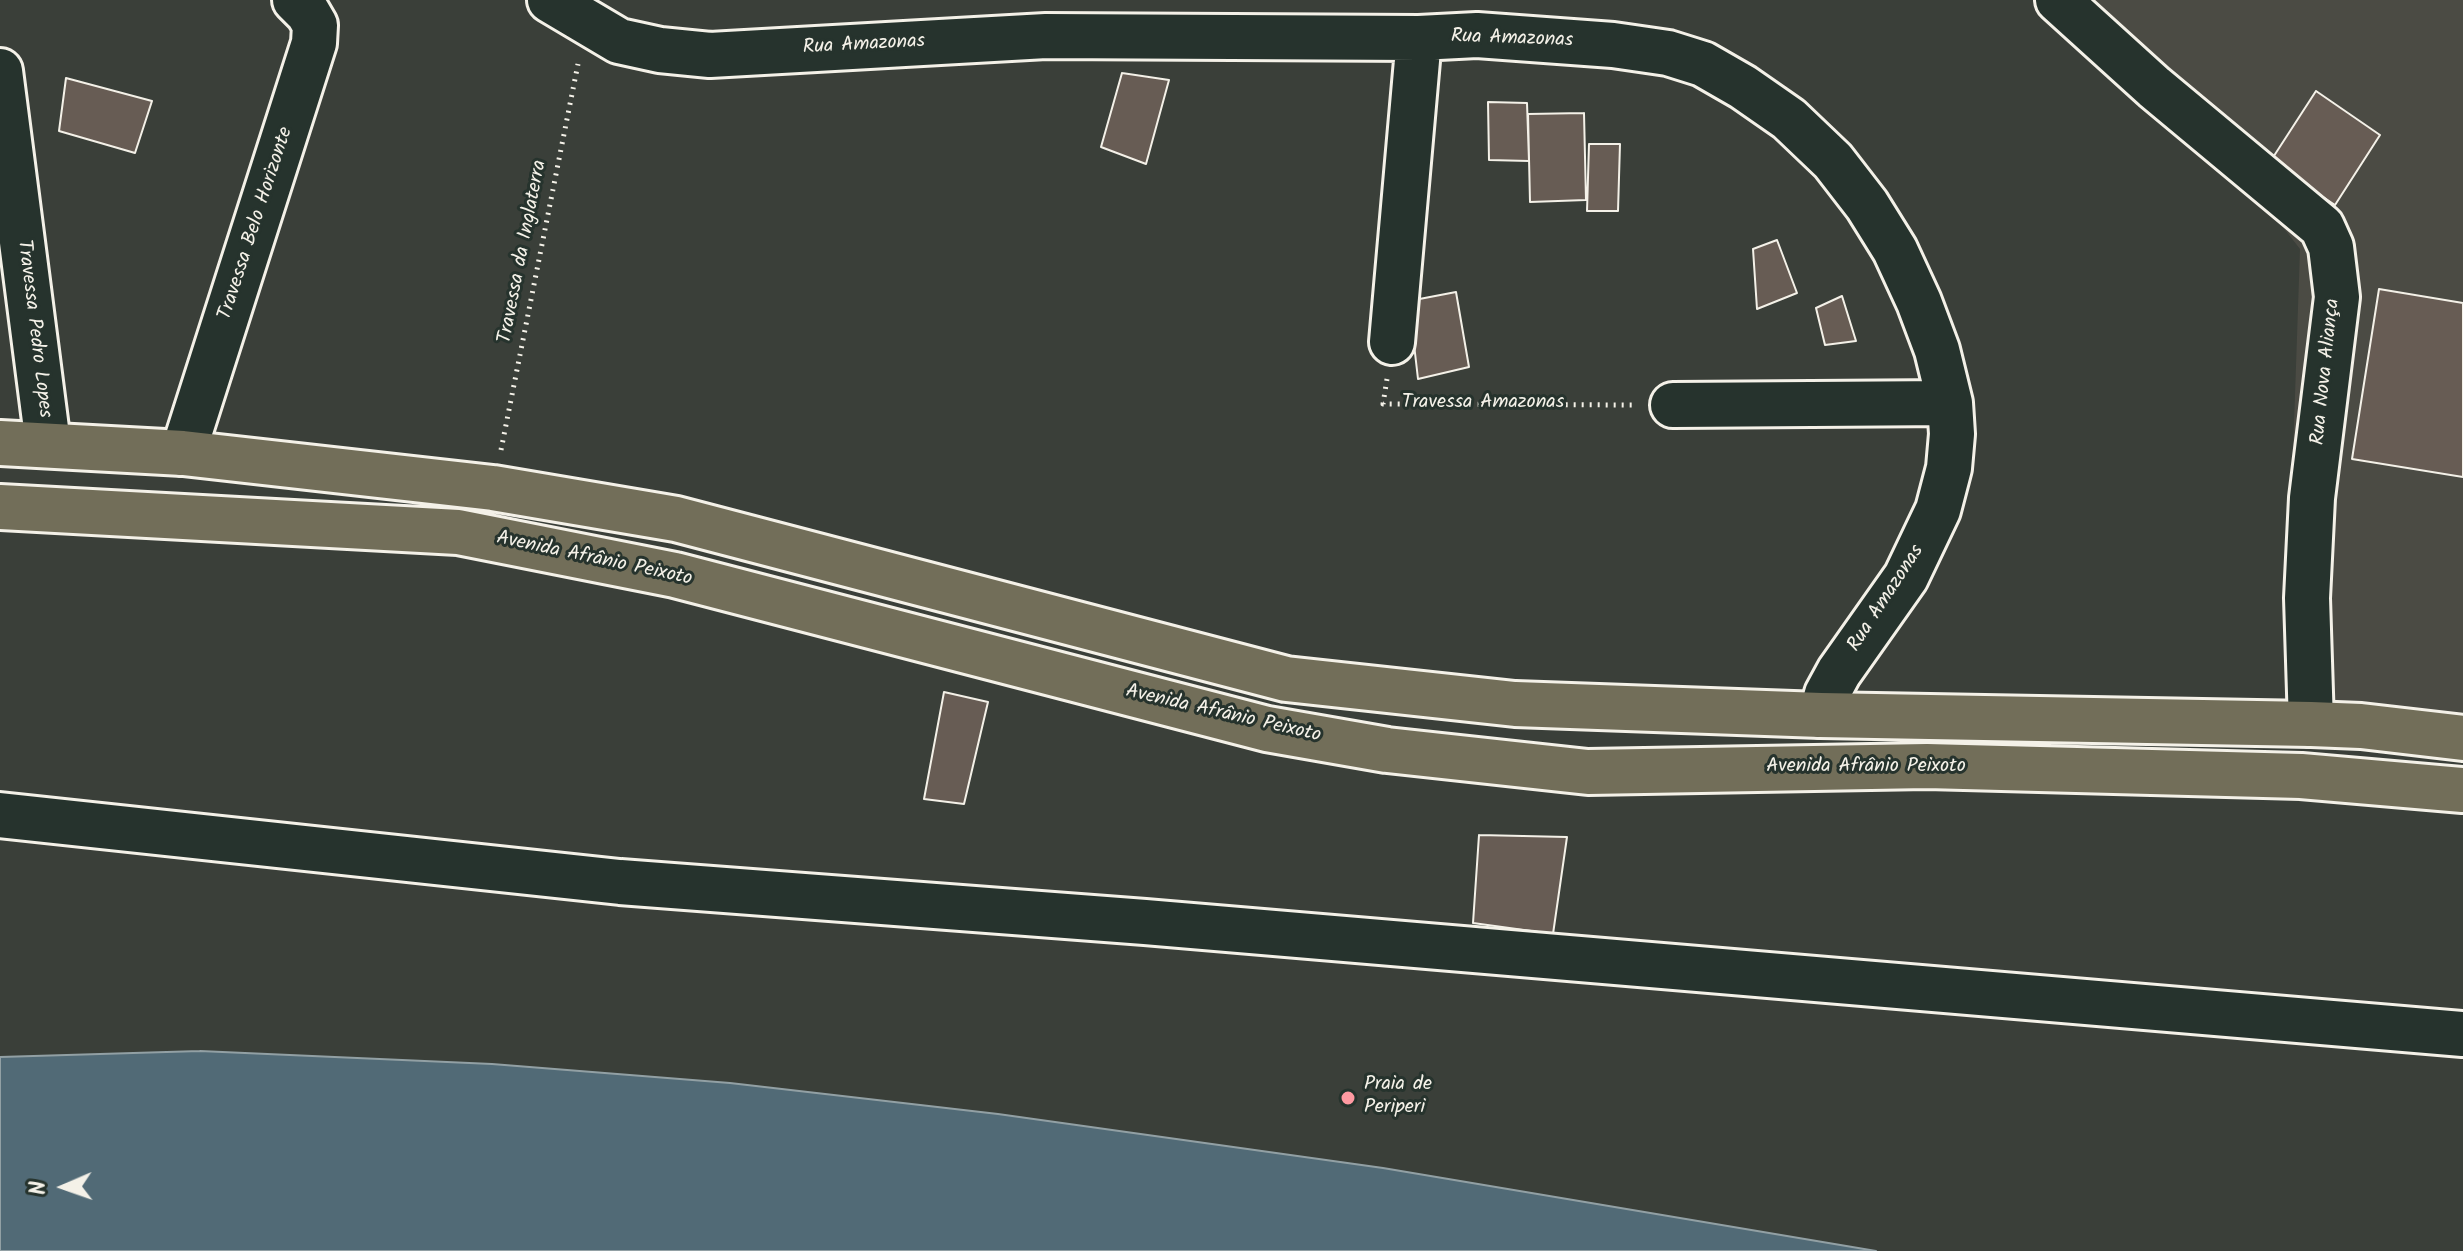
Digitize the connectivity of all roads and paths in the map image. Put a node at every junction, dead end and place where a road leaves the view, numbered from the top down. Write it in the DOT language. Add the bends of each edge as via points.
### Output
graph roads {
  1 [pos="295,0"];
  2 [pos="550,0"];
  3 [pos="2058,0"];
  4 [pos="586,23"];
  5 [pos="1419,38"];
  6 [pos="0,71"];
  7 [pos="1392,342"];
  8 [pos="1950,403"];
  9 [pos="1673,405"];
  10 [pos="0,443"];
  11 [pos="48,444"];
  12 [pos="183,453"];
  13 [pos="493,488"];
  14 [pos="0,507"];
  15 [pos="1821,715"];
  16 [pos="2311,724"];
  17 [pos="2463,738"];
  18 [pos="2463,790"];
  19 [pos="0,815"];
  20 [pos="2463,1034"];
  1 -- 12 [label="street, Travessa Belo Horizonte" via="315,25 314,43"];
  2 -- 4 [label="street, Rua Amazonas"];
  3 -- 16 [label="street, Rua Nova Aliança" via="2322,227 2331,247 2337,297 2308,566"];
  4 -- 5 [label="street, Rua Amazonas" via="619,41 710,55 1046,36"];
  4 -- 13 [label="path, Travessa da Inglaterra"];
  5 -- 7 [label="street"];
  5 -- 8 [label="street, Rua Amazonas" via="1477,35 1668,53 1703,64 1743,87 1789,119 1833,161 1867,205 1919,302"];
  6 -- 11 [label="street, Travessa Pedro Lopes"];
  7 -- 9 [label="path, Travessa Amazonas" via="1383,404"];
  8 -- 9 [label="street"];
  8 -- 15 [label="street, Rua Amazonas" via="1949,468 1938,510 1906,577 1839,672"];
  10 -- 11 [label="main road"];
  11 -- 12 [label="main road"];
  12 -- 13 [label="main road"];
  13 -- 15 [label="main road" via="676,519 1286,679 1515,704"];
  14 -- 18 [label="main road, Avenida Afrânio Peixoto" via="458,532 675,575 1267,729 1387,750 1588,772 1927,766 2301,776"];
  15 -- 16 [label="main road"];
  16 -- 17 [label="main road"];
  19 -- 20 [label="street" via="620,882"];
}
